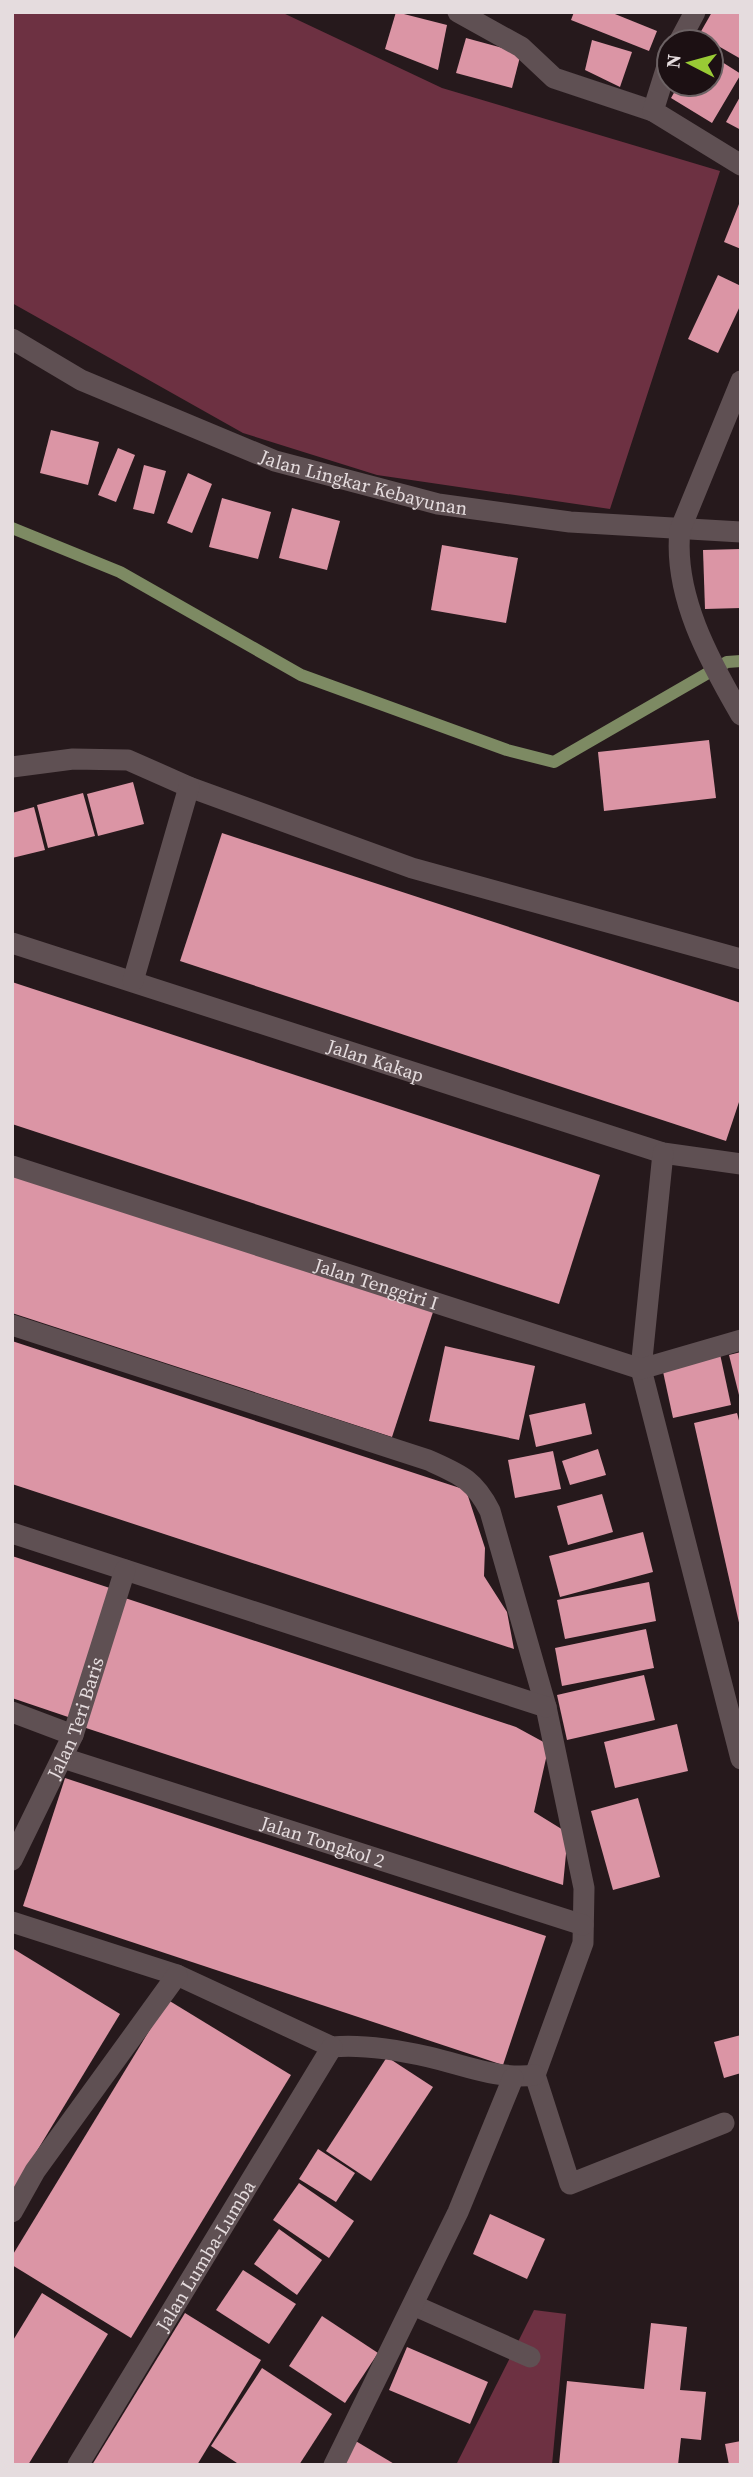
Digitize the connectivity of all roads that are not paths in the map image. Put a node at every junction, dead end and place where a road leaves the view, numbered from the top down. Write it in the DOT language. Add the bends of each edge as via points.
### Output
graph roads {
  1 [pos="458,12"];
  2 [pos="695,12"];
  3 [pos="686,28"];
  4 [pos="657,98"];
  5 [pos="653,111"];
  6 [pos="741,165"];
  7 [pos="12,339"];
  8 [pos="741,381"];
  9 [pos="680,530"];
  10 [pos="741,532"];
  11 [pos="741,715"];
  12 [pos="12,767"];
  13 [pos="189,787"];
  14 [pos="12,943"];
  15 [pos="741,959"];
  16 [pos="133,981"];
  17 [pos="663,1153"];
  18 [pos="741,1164"];
  19 [pos="12,1166"];
  20 [pos="12,1325"];
  21 [pos="741,1340"];
  22 [pos="641,1369"];
  23 [pos="12,1533"];
  24 [pos="125,1570"];
  25 [pos="546,1707"];
  26 [pos="12,1712"];
  27 [pos="72,1735"];
  28 [pos="63,1758"];
  29 [pos="741,1759"];
  30 [pos="12,1860"];
  31 [pos="12,1922"];
  32 [pos="583,1925"];
  33 [pos="177,1975"];
  34 [pos="332,2047"];
  35 [pos="535,2075"];
  36 [pos="513,2078"];
  37 [pos="724,2123"];
  38 [pos="12,2212"];
  39 [pos="413,2305"];
  40 [pos="530,2357"];
  41 [pos="78,2465"];
  42 [pos="334,2465"];
  1 -- 5 [label="street" via="521,47 554,78"];
  2 -- 3 [label="street"];
  4 -- 5 [label="street"];
  5 -- 6 [label="street"];
  7 -- 9 [label="street, Jalan Lingkar Kebayunan" via="81,380 275,461 438,504 570,522"];
  8 -- 9 [label="street"];
  9 -- 10 [label="street, Jalan Lingkar Kebayunan"];
  9 -- 11 [label="street" via="677,556 700,636"];
  12 -- 13 [label="street" via="73,759 128,760"];
  13 -- 15 [label="street" via="412,868"];
  13 -- 16 [label="street"];
  14 -- 16 [label="street, Jalan Kakap"];
  16 -- 17 [label="street, Jalan Kakap"];
  17 -- 18 [label="street, Jalan Kakap"];
  17 -- 22 [label="street"];
  19 -- 22 [label="street, Jalan Tenggiri I"];
  20 -- 25 [label="street" via="458,1473 478,1488 490,1511"];
  21 -- 22 [label="street"];
  22 -- 29 [label="street"];
  23 -- 24 [label="street"];
  24 -- 25 [label="street"];
  24 -- 27 [label="street, Jalan Teri Baris"];
  25 -- 32 [label="street" via="584,1888"];
  26 -- 27 [label="street"];
  27 -- 28 [label="street, Jalan Teri Baris"];
  28 -- 30 [label="street, Jalan Teri Baris"];
  28 -- 32 [label="street, Jalan Tongkol 2"];
  31 -- 33 [label="street"];
  32 -- 35 [label="street" via="583,1943"];
  33 -- 34 [label="street"];
  33 -- 38 [label="street" via="35,2171"];
  34 -- 36 [label="street" via="354,2045 428,2057"];
  34 -- 41 [label="street, Jalan Lumba-Lumba"];
  35 -- 36 [label="street"];
  35 -- 37 [label="street" via="570,2184"];
  36 -- 39 [label="street" via="458,2212"];
  39 -- 40 [label="street"];
  39 -- 42 [label="street"];
}
